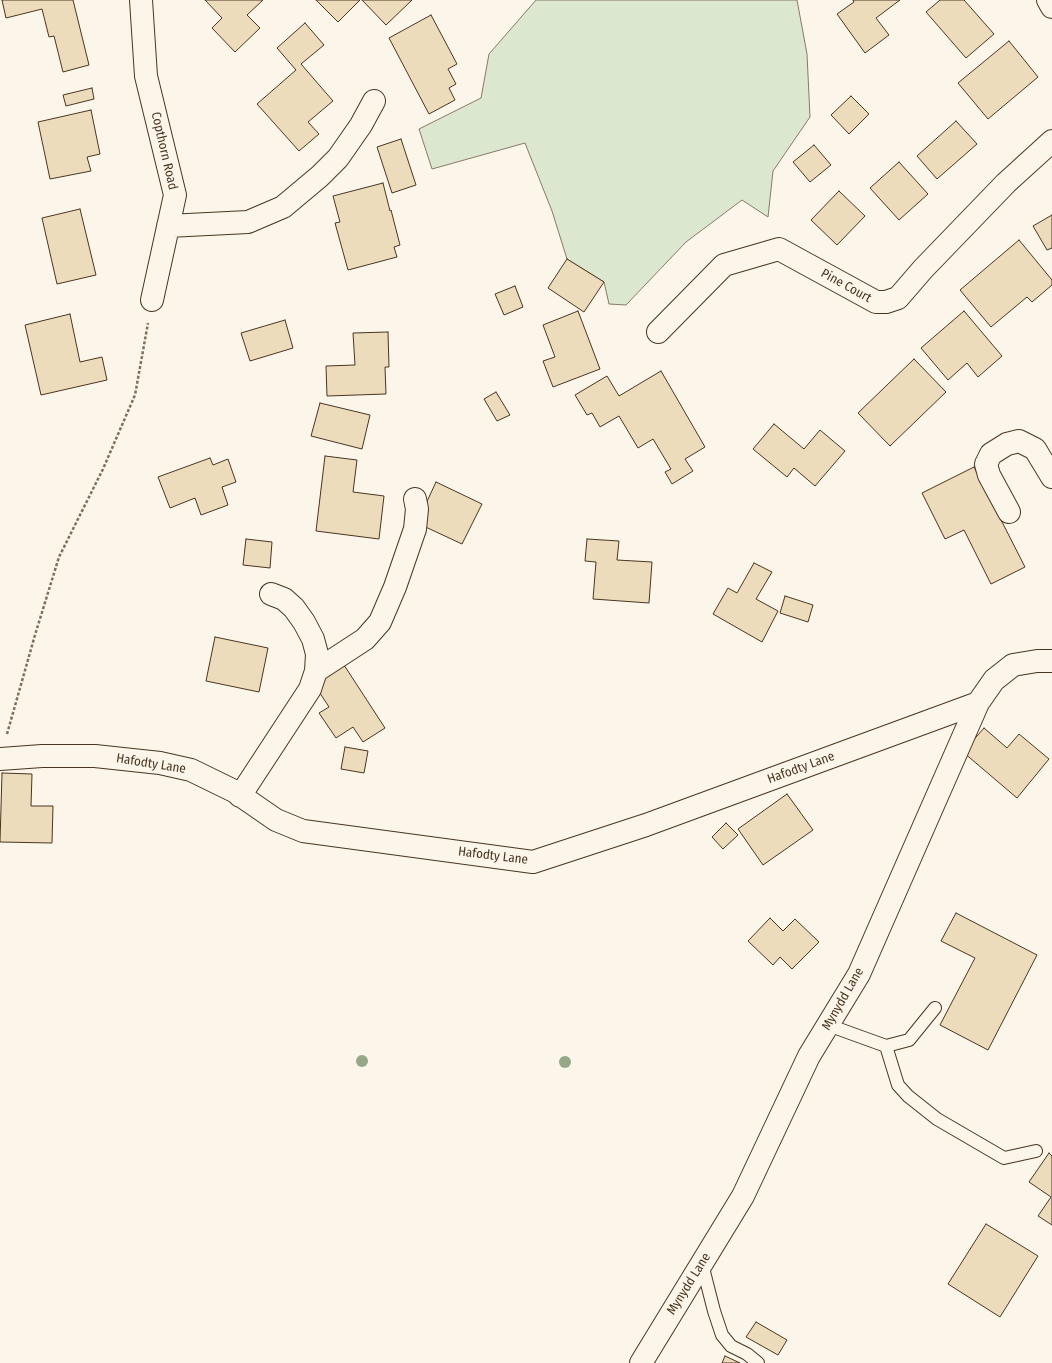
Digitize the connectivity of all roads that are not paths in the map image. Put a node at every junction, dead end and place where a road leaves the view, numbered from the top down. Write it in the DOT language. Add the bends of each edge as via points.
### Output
graph roads {
  1 [pos="141,0"];
  2 [pos="1048,0"];
  3 [pos="1052,7"];
  4 [pos="374,101"];
  5 [pos="1052,141"];
  6 [pos="168,226"];
  7 [pos="152,300"];
  8 [pos="658,332"];
  9 [pos="1052,477"];
  10 [pos="415,499"];
  11 [pos="1009,512"];
  12 [pos="271,594"];
  13 [pos="1052,661"];
  14 [pos="316,671"];
  15 [pos="978,703"];
  16 [pos="1,759"];
  17 [pos="240,796"];
  18 [pos="935,1008"];
  19 [pos="828,1025"];
  20 [pos="886,1046"];
  21 [pos="1036,1151"];
  22 [pos="702,1264"];
  23 [pos="641,1363"];
  24 [pos="758,1363"];
  1 -- 6 [label="street, Copthorn Road" via="146,76 175,195"];
  2 -- 3 [label="street"];
  4 -- 6 [label="street" via="338,158 283,206 248,222"];
  5 -- 8 [label="street, Pine Court" via="1006,183 898,298 876,302 779,249 724,265"];
  6 -- 7 [label="street, Copthorn Road"];
  9 -- 11 [label="street" via="1034,450 1019,441 1007,444 991,454 986,464 989,475"];
  10 -- 14 [label="street" via="415,530 380,622 365,640"];
  12 -- 14 [label="street" via="284,599 304,622 317,654"];
  13 -- 15 [label="street, Mynydd Lane" via="1013,665 994,680"];
  14 -- 17 [label="street" via="310,689"];
  15 -- 17 [label="street, Hafodty Lane" via="646,825 533,862 303,831 276,820"];
  15 -- 19 [label="street, Mynydd Lane" via="859,974"];
  16 -- 17 [label="street, Hafodty Lane" via="95,756 160,764 190,770"];
  18 -- 20 [label="lane" via="909,1040"];
  19 -- 20 [label="lane"];
  19 -- 22 [label="street, Mynydd Lane" via="809,1056 743,1196"];
  20 -- 21 [label="lane" via="898,1085 937,1119 1004,1158"];
  22 -- 23 [label="street, Mynydd Lane"];
  22 -- 24 [label="lane" via="722,1335 731,1346"];
}
